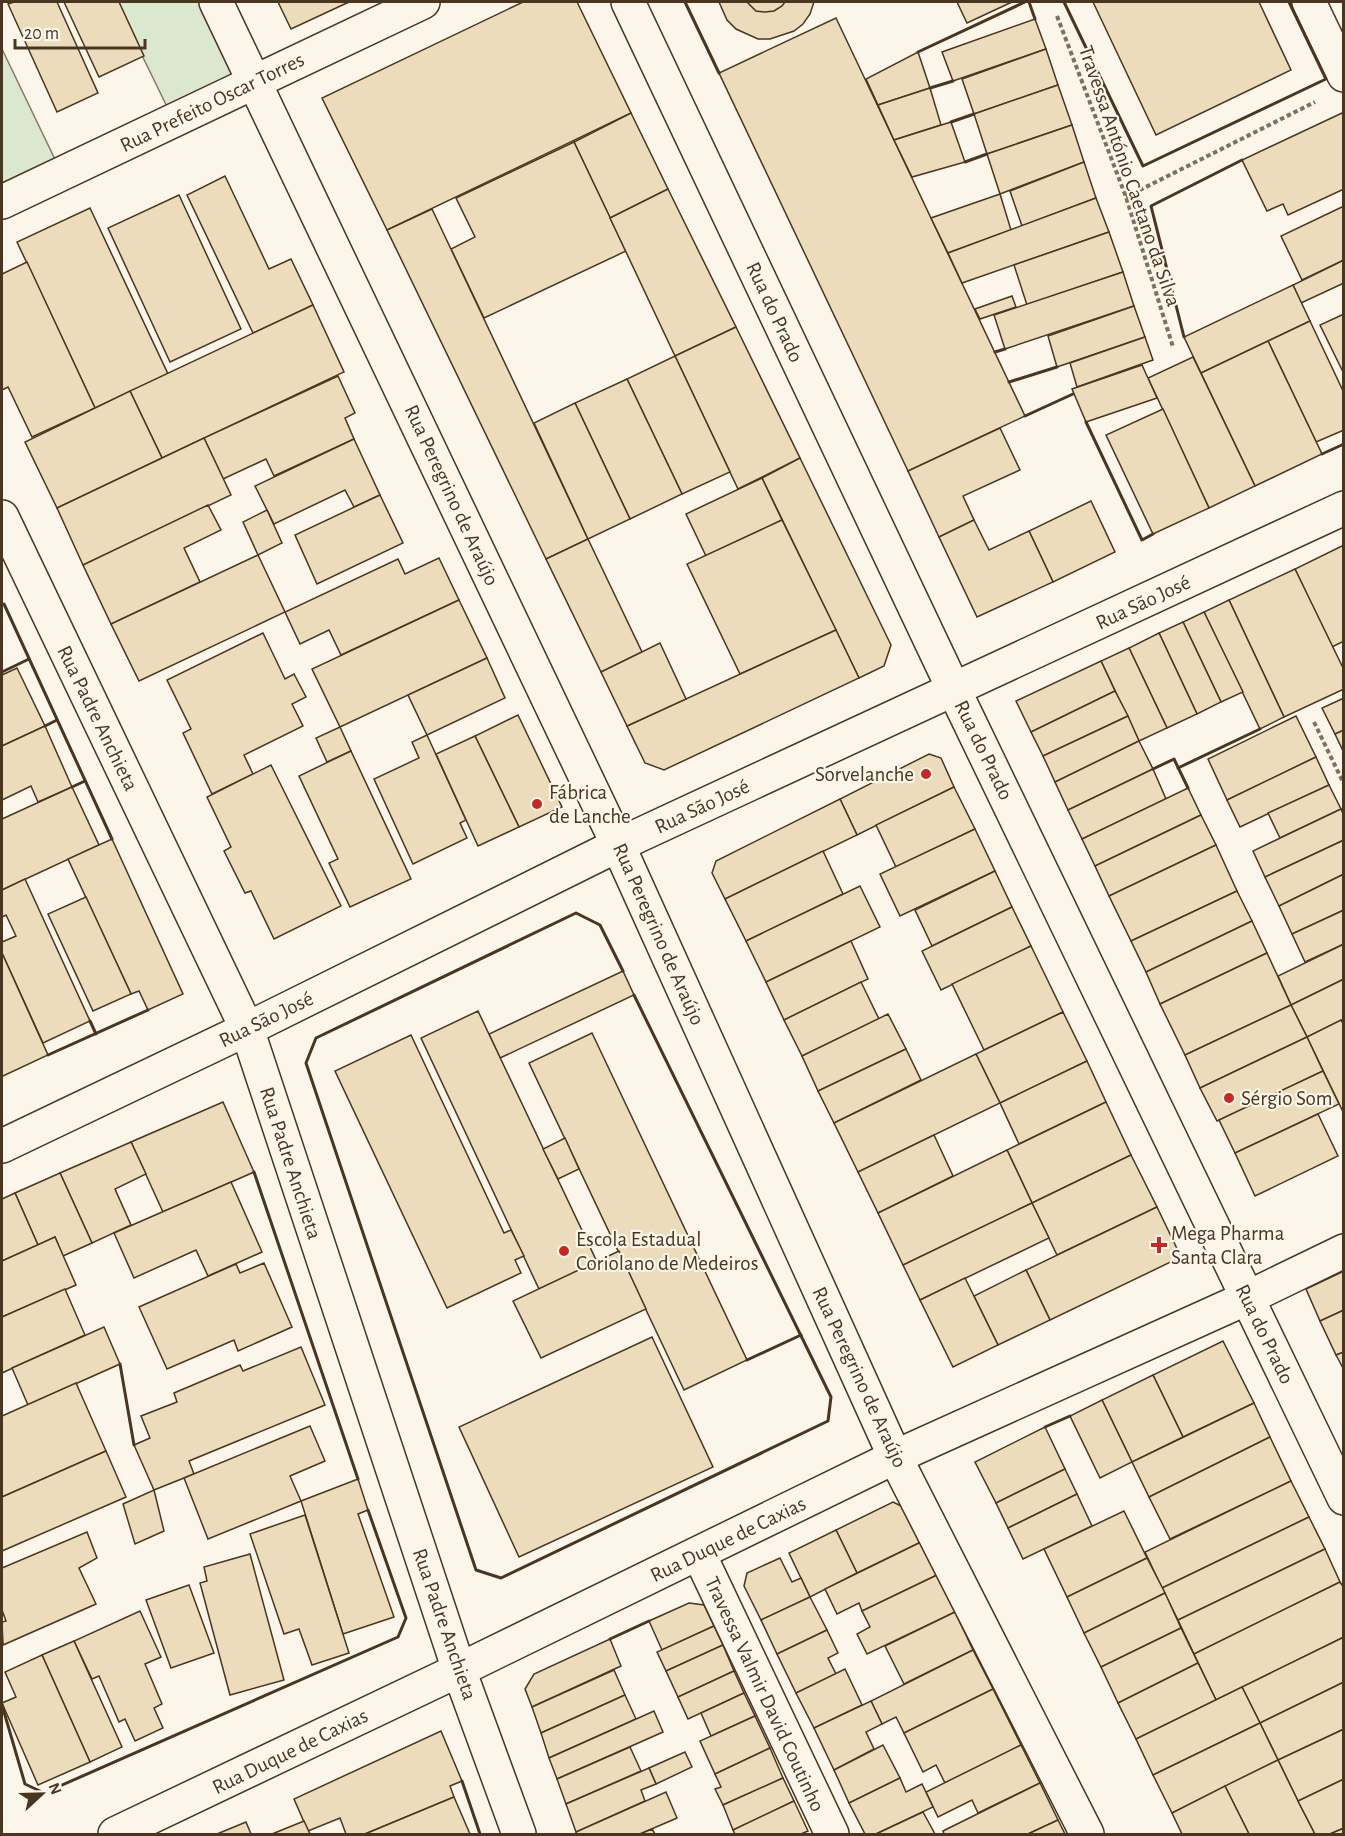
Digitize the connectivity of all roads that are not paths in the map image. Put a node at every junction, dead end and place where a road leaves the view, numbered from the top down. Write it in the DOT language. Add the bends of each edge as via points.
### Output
graph roads {
  1 [pos="216,2"];
  2 [pos="423,2"];
  3 [pos="628,2"];
  4 [pos="1308,2"];
  5 [pos="255,81"];
  6 [pos="1333,86"];
  7 [pos="2,202"];
  8 [pos="1344,508"];
  9 [pos="2,517"];
  10 [pos="954,690"];
  11 [pos="618,845"];
  12 [pos="247,1029"];
  13 [pos="2,1146"];
  14 [pos="1344,1251"];
  15 [pos="1247,1298"];
  16 [pos="896,1457"];
  17 [pos="1344,1497"];
  18 [pos="699,1554"];
  19 [pos="459,1670"];
  20 [pos="115,1834"];
  21 [pos="519,1834"];
  22 [pos="832,1834"];
  23 [pos="1086,1834"];
  1 -- 5 [label="street, Rua Peregrino de Araújo"];
  2 -- 5 [label="street, Rua Prefeito Oscar Torres"];
  3 -- 10 [label="street, Rua do Prado"];
  4 -- 6 [label="street"];
  5 -- 7 [label="street, Rua Prefeito Oscar Torres"];
  5 -- 11 [label="street, Rua Peregrino de Araújo"];
  8 -- 10 [label="street, Rua São José"];
  9 -- 12 [label="street, Rua Padre Anchieta"];
  10 -- 11 [label="street, Rua São José"];
  10 -- 15 [label="street, Rua do Prado"];
  11 -- 12 [label="street, Rua São José"];
  11 -- 16 [label="street, Rua Peregrino de Araújo"];
  12 -- 13 [label="street, Rua São José"];
  12 -- 19 [label="street, Rua Padre Anchieta"];
  14 -- 15 [label="street, Rua Duque de Caxias"];
  15 -- 16 [label="street, Rua Duque de Caxias"];
  15 -- 17 [label="street, Rua do Prado"];
  16 -- 18 [label="street, Rua Duque de Caxias"];
  16 -- 23 [label="street, Rua Peregrino de Araújo"];
  18 -- 19 [label="street, Rua Duque de Caxias"];
  18 -- 22 [label="street, Travessa Valmir David Coutinho"];
  19 -- 20 [label="street, Rua Duque de Caxias"];
  19 -- 21 [label="street, Rua Padre Anchieta"];
}
